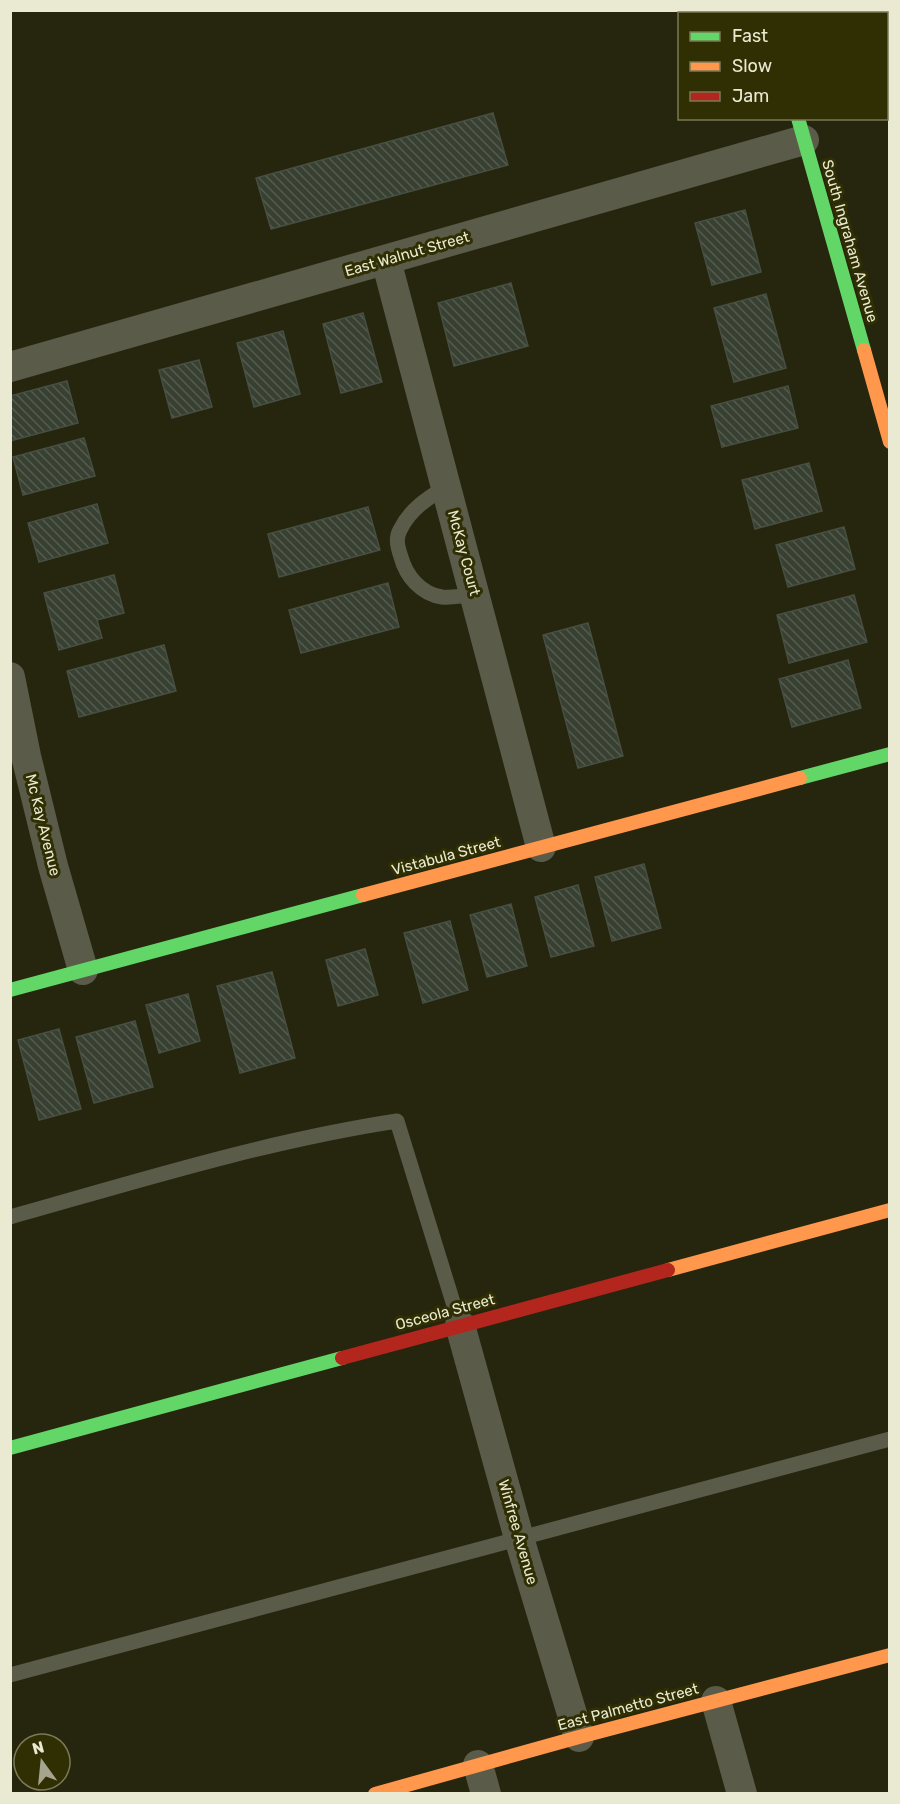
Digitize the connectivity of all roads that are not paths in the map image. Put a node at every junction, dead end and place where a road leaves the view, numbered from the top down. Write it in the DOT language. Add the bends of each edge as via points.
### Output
graph roads {
  1 [pos="801,129"];
  2 [pos="386,260"];
  3 [pos="10,367"];
  4 [pos="890,442"];
  5 [pos="447,486"];
  6 [pos="475,595"];
  7 [pos="10,678"];
  8 [pos="890,754"];
  9 [pos="541,848"];
  10 [pos="83,970"];
  11 [pos="10,990"];
  12 [pos="890,1210"];
  13 [pos="10,1217"];
  14 [pos="460,1325"];
  15 [pos="890,1439"];
  16 [pos="10,1448"];
  17 [pos="519,1538"];
  18 [pos="890,1655"];
  19 [pos="10,1675"];
  20 [pos="716,1701"];
  21 [pos="579,1737"];
  22 [pos="478,1765"];
  23 [pos="375,1794"];
  24 [pos="486,1794"];
  25 [pos="742,1794"];
  1 -- 2 [label="street, East Walnut Street"];
  1 -- 4 [label="street, South Ingraham Avenue"];
  2 -- 3 [label="street, East Walnut Street"];
  2 -- 5 [label="street, McKay Court"];
  5 -- 6 [label="street, McKay Court"];
  5 -- 6 [label="lane" via="406,518 398,532 397,546 404,568 419,587 441,597"];
  6 -- 9 [label="street, McKay Court"];
  7 -- 10 [label="street, Mc Kay Avenue" via="53,866"];
  8 -- 9 [label="street, Vistabula Street"];
  9 -- 10 [label="street, Vistabula Street"];
  10 -- 11 [label="street, Vistabula Street"];
  12 -- 14 [label="street, Osceola Street"];
  13 -- 14 [label="lane" via="204,1163 341,1130 397,1121"];
  14 -- 16 [label="street, Osceola Street"];
  14 -- 17 [label="street, Winfree Avenue"];
  15 -- 17 [label="lane"];
  17 -- 19 [label="lane"];
  17 -- 21 [label="street, Winfree Avenue"];
  18 -- 20 [label="street, East Palmetto Street"];
  20 -- 21 [label="street, East Palmetto Street"];
  20 -- 25 [label="street"];
  21 -- 22 [label="street, East Palmetto Street"];
  22 -- 23 [label="street, East Palmetto Street"];
  22 -- 24 [label="street"];
}
